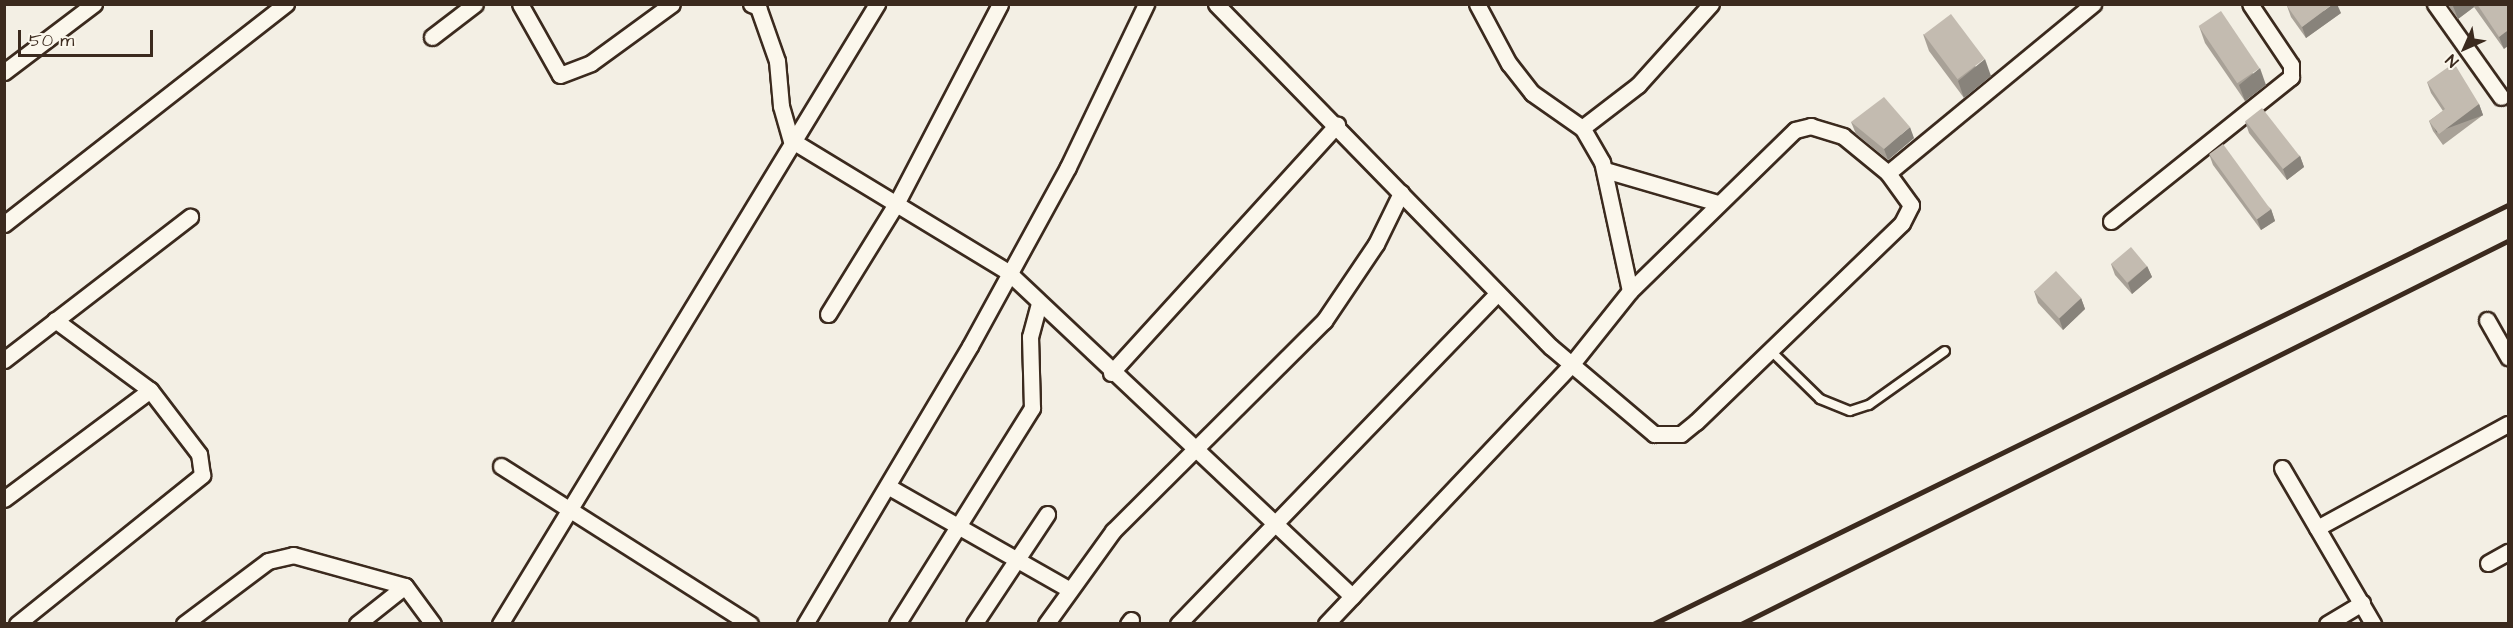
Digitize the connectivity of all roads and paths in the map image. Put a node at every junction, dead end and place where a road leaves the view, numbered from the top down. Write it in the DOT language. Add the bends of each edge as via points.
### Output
graph roads {
  1 [pos="94,4"];
  2 [pos="286,4"];
  3 [pos="475,4"];
  4 [pos="520,4"];
  5 [pos="672,4"];
  6 [pos="751,4"];
  7 [pos="877,4"];
  8 [pos="1000,4"];
  9 [pos="1146,4"];
  10 [pos="1216,4"];
  11 [pos="1477,4"];
  12 [pos="1711,4"];
  13 [pos="2093,4"];
  14 [pos="2250,4"];
  15 [pos="2435,4"];
  16 [pos="432,37"];
  17 [pos="4,72"];
  18 [pos="2501,97"];
  19 [pos="1337,125"];
  20 [pos="1582,128"];
  21 [pos="791,140"];
  22 [pos="1605,170"];
  23 [pos="1888,173"];
  24 [pos="1401,193"];
  25 [pos="1718,203"];
  26 [pos="896,204"];
  27 [pos="190,216"];
  28 [pos="2111,221"];
  29 [pos="4,224"];
  30 [pos="1008,272"];
  31 [pos="1630,291"];
  32 [pos="1498,293"];
  33 [pos="1039,304"];
  34 [pos="828,314"];
  35 [pos="55,320"];
  36 [pos="2487,320"];
  37 [pos="1770,350"];
  38 [pos="1945,351"];
  39 [pos="2508,357"];
  40 [pos="4,360"];
  41 [pos="1571,365"];
  42 [pos="1111,373"];
  43 [pos="150,390"];
  44 [pos="2508,424"];
  45 [pos="1196,452"];
  46 [pos="501,466"];
  47 [pos="2282,468"];
  48 [pos="888,487"];
  49 [pos="4,499"];
  50 [pos="568,513"];
  51 [pos="1047,513"];
  52 [pos="1275,526"];
  53 [pos="953,527"];
  54 [pos="2317,528"];
  55 [pos="2508,552"];
  56 [pos="1017,559"];
  57 [pos="2488,563"];
  58 [pos="405,586"];
  59 [pos="1067,588"];
  60 [pos="1352,596"];
  61 [pos="2362,603"];
  62 [pos="17,624"];
  63 [pos="184,624"];
  64 [pos="357,624"];
  65 [pos="433,624"];
  66 [pos="500,624"];
  67 [pos="750,624"];
  68 [pos="805,624"];
  69 [pos="897,624"];
  70 [pos="974,624"];
  71 [pos="1047,624"];
  72 [pos="1178,624"];
  73 [pos="1326,624"];
  74 [pos="2327,624"];
  75 [pos="2373,624"];
  1 -- 17 [label="street"];
  2 -- 29 [label="street"];
  3 -- 16 [label="street"];
  4 -- 5 [label="street" via="560,75 591,63"];
  6 -- 21 [label="street" via="758,7 777,61 781,106"];
  7 -- 21 [label="street"];
  8 -- 26 [label="street"];
  9 -- 30 [label="street" via="1068,167"];
  10 -- 19 [label="street"];
  11 -- 20 [label="street" via="1509,64 1532,93"];
  12 -- 20 [label="street" via="1638,85"];
  13 -- 23 [label="street"];
  14 -- 28 [label="street" via="2291,65 2291,77"];
  15 -- 18 [label="street"];
  19 -- 24 [label="street"];
  19 -- 42 [label="street"];
  20 -- 22 [label="street"];
  21 -- 26 [label="street"];
  21 -- 50 [label="street"];
  22 -- 25 [label="street"];
  22 -- 31 [label="street"];
  23 -- 25 [label="street" via="1843,136 1811,126 1784,139"];
  23 -- 37 [label="street" via="1911,205 1902,223"];
  24 -- 32 [label="street"];
  24 -- 45 [label="street" via="1376,244 1324,321"];
  25 -- 31 [label="street"];
  26 -- 30 [label="street"];
  26 -- 34 [label="street"];
  27 -- 35 [label="street"];
  30 -- 33 [label="street"];
  30 -- 48 [label="street"];
  31 -- 41 [label="street"];
  32 -- 41 [label="street"];
  32 -- 52 [label="street"];
  33 -- 42 [label="street"];
  33 -- 53 [label="street" via="1030,337 1035,398"];
  35 -- 40 [label="street"];
  35 -- 43 [label="street"];
  36 -- 39 [label="street"];
  37 -- 38 [label="lane" via="1820,399 1850,411 1869,405"];
  37 -- 41 [label="street" via="1696,422 1667,437 1654,434"];
  41 -- 60 [label="street"];
  42 -- 45 [label="street"];
  43 -- 49 [label="street"];
  43 -- 62 [label="street" via="199,454 202,475"];
  44 -- 54 [label="street"];
  45 -- 52 [label="street"];
  45 -- 59 [label="street" via="1113,531"];
  46 -- 50 [label="street"];
  47 -- 54 [label="street"];
  48 -- 53 [label="street"];
  48 -- 68 [label="street"];
  50 -- 66 [label="street"];
  50 -- 67 [label="street"];
  51 -- 56 [label="street"];
  52 -- 60 [label="street"];
  52 -- 72 [label="street"];
  53 -- 56 [label="street"];
  53 -- 69 [label="street"];
  54 -- 61 [label="street"];
  55 -- 57 [label="street"];
  56 -- 59 [label="street"];
  56 -- 70 [label="street"];
  58 -- 63 [label="street" via="293,555 268,561"];
  58 -- 64 [label="street"];
  58 -- 65 [label="street"];
  59 -- 71 [label="street"];
  60 -- 73 [label="street"];
  61 -- 74 [label="street"];
  61 -- 75 [label="street"];
}
